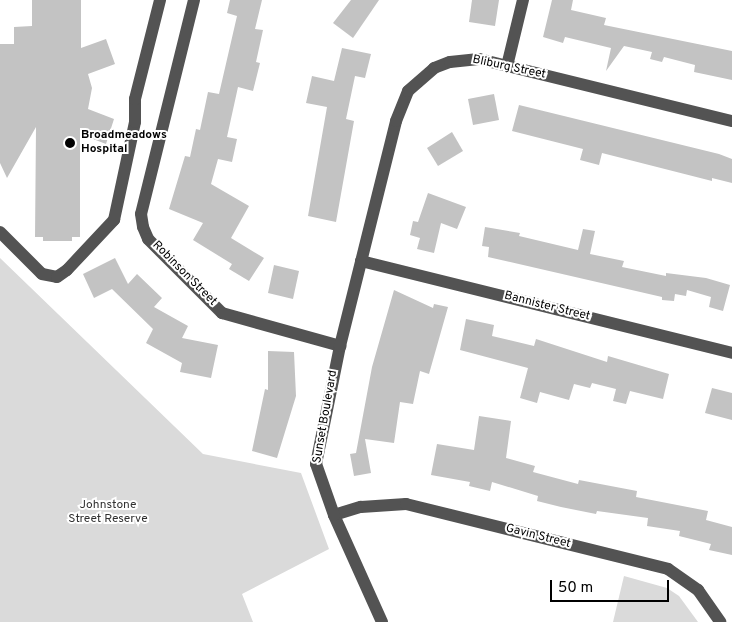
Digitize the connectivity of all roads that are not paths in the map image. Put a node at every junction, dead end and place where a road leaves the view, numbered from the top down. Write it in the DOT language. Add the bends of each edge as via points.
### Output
graph roads {
  1 [pos="160,0"];
  2 [pos="194,0"];
  3 [pos="523,0"];
  4 [pos="507,66"];
  5 [pos="732,121"];
  6 [pos="0,232"];
  7 [pos="361,261"];
  8 [pos="340,346"];
  9 [pos="732,353"];
  10 [pos="334,515"];
  11 [pos="382,622"];
  12 [pos="720,622"];
  1 -- 6 [label="street" via="135,99 135,122 114,220 57,277 42,274"];
  2 -- 8 [label="street, Robinson Street" via="141,214 148,239 222,313"];
  3 -- 4 [label="street"];
  4 -- 5 [label="street, Bliburg Street"];
  4 -- 7 [label="street, Bliburg Street" via="479,59 450,62 420,78 408,91 396,121"];
  7 -- 8 [label="street, Sunset Boulevard"];
  7 -- 9 [label="street, Bannister Street"];
  8 -- 10 [label="street, Sunset Boulevard" via="316,464"];
  10 -- 11 [label="street, Sunset Boulevard"];
  10 -- 12 [label="street, Gavin Street" via="360,507 406,504 668,569 698,590"];
}
